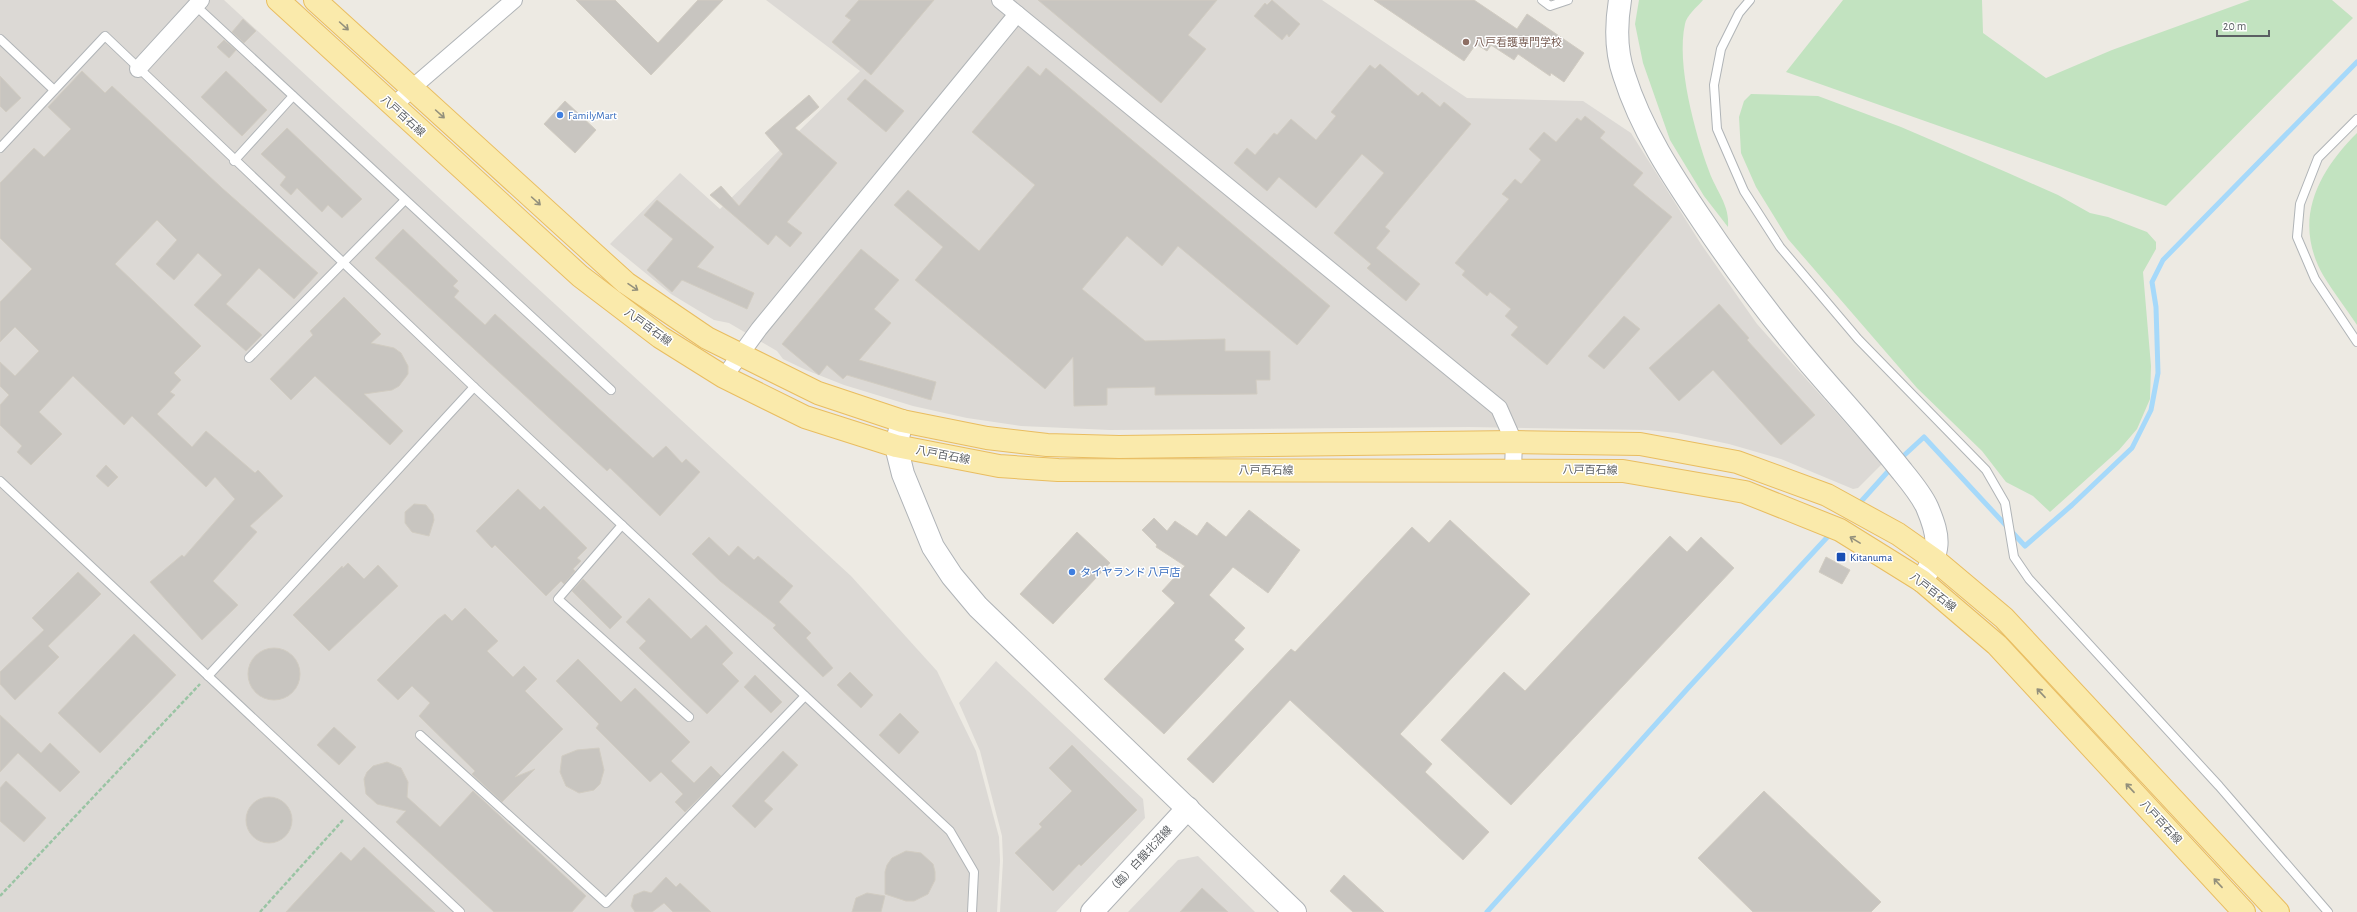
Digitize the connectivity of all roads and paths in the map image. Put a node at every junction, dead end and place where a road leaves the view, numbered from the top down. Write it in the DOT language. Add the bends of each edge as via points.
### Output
graph roads {
  1 [pos="278,0"];
  2 [pos="315,0"];
  3 [pos="514,0"];
  4 [pos="1000,0"];
  5 [pos="1542,0"];
  6 [pos="1568,0"];
  7 [pos="1620,0"];
  8 [pos="1750,0"];
  9 [pos="199,3"];
  10 [pos="1017,14"];
  11 [pos="0,39"];
  12 [pos="138,69"];
  13 [pos="412,88"];
  14 [pos="54,90"];
  15 [pos="293,96"];
  16 [pos="393,107"];
  17 [pos="2357,119"];
  18 [pos="0,148"];
  19 [pos="234,161"];
  20 [pos="405,200"];
  21 [pos="342,263"];
  22 [pos="2357,342"];
  23 [pos="739,354"];
  24 [pos="249,358"];
  25 [pos="724,377"];
  26 [pos="474,387"];
  27 [pos="611,390"];
  28 [pos="902,421"];
  29 [pos="1514,442"];
  30 [pos="896,446"];
  31 [pos="1513,469"];
  32 [pos="0,481"];
  33 [pos="622,526"];
  34 [pos="1934,560"];
  35 [pos="1922,580"];
  36 [pos="208,676"];
  37 [pos="805,696"];
  38 [pos="689,717"];
  39 [pos="420,735"];
  40 [pos="1188,808"];
  41 [pos="352,811"];
  42 [pos="0,896"];
  43 [pos="260,912"];
  44 [pos="460,912"];
  45 [pos="972,912"];
  46 [pos="1092,912"];
  47 [pos="1294,912"];
  48 [pos="2244,912"];
  49 [pos="2278,912"];
  50 [pos="2328,912"];
  1 -- 16 [label="main road, 八戸百石線"];
  2 -- 13 [label="main road, one-way"];
  3 -- 13 [label="street"];
  4 -- 10 [label="street"];
  5 -- 6 [label="lane" via="1550,6"];
  7 -- 34 [label="street" via="1616,23 1623,73 1648,136 1681,190 1785,336 1910,480 1926,506 1936,536"];
  8 -- 50 [label="lane" via="1739,13 1721,49 1714,85 1717,129 1744,191 1780,247 1858,339 1986,470 2005,503 2014,557 2029,579 2219,786"];
  9 -- 12 [label="street"];
  9 -- 15 [label="lane"];
  10 -- 23 [label="street"];
  10 -- 29 [label="street" via="1499,408"];
  11 -- 14 [label="lane"];
  12 -- 14 [label="lane" via="105,36"];
  12 -- 19 [label="lane"];
  13 -- 16 [label="street"];
  13 -- 23 [label="main road, one-way" via="626,283 707,338"];
  14 -- 18 [label="lane"];
  15 -- 19 [label="lane"];
  15 -- 20 [label="lane"];
  16 -- 25 [label="main road, 八戸百石線" via="580,276 660,337"];
  17 -- 22 [label="lane" via="2318,158 2300,204 2297,237 2315,279"];
  19 -- 21 [label="lane"];
  20 -- 21 [label="lane"];
  20 -- 27 [label="lane"];
  21 -- 24 [label="lane"];
  21 -- 26 [label="lane"];
  23 -- 25 [label="street"];
  23 -- 28 [label="main road" via="818,393"];
  25 -- 30 [label="main road, 八戸百石線" via="805,416"];
  26 -- 33 [label="lane"];
  26 -- 36 [label="lane"];
  28 -- 29 [label="main road" via="986,438 1047,445 1119,447"];
  28 -- 30 [label="street"];
  29 -- 31 [label="street"];
  29 -- 34 [label="main road" via="1640,444 1737,462 1827,495 1898,534"];
  30 -- 31 [label="main road, 八戸百石線" via="999,466 1058,470"];
  30 -- 40 [label="street" via="903,474 933,547 952,576 983,612"];
  35 -- 31 [label="main road, 八戸百石線, one-way" via="1840,530 1745,492 1623,471"];
  32 -- 36 [label="lane"];
  33 -- 37 [label="lane"];
  33 -- 38 [label="lane" via="558,598"];
  34 -- 35 [label="street"];
  34 -- 49 [label="main road" via="2004,618"];
  48 -- 35 [label="main road, 八戸百石線, one-way" via="1997,645"];
  36 -- 41 [label="lane"];
  36 -- 42 [label="path"];
  37 -- 39 [label="lane" via="606,903"];
  37 -- 45 [label="lane" via="950,831 974,872"];
  40 -- 46 [label="street, （臨）白銀北沼線"];
  40 -- 47 [label="street"];
  41 -- 43 [label="path"];
  41 -- 44 [label="lane"];
}
